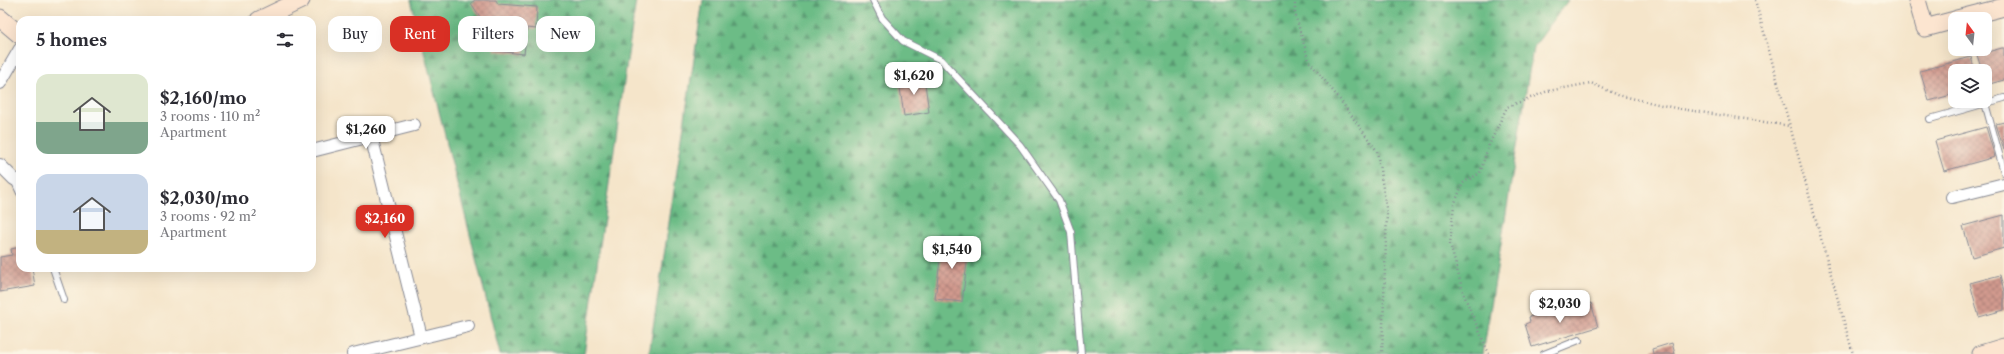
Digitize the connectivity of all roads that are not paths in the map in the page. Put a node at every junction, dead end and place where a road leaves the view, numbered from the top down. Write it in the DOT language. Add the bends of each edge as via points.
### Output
graph roads {
  1 [pos="301,0"];
  2 [pos="873,0"];
  3 [pos="1917,0"];
  4 [pos="2004,7"];
  5 [pos="1984,12"];
  6 [pos="267,16"];
  7 [pos="0,18"];
  8 [pos="1948,21"];
  9 [pos="16,32"];
  10 [pos="16,56"];
  11 [pos="0,83"];
  12 [pos="2004,98"];
  13 [pos="1992,102"];
  14 [pos="1970,108"];
  15 [pos="1986,108"];
  16 [pos="1930,119"];
  17 [pos="414,125"];
  18 [pos="371,136"];
  19 [pos="316,150"];
  20 [pos="0,165"];
  21 [pos="2004,172"];
  22 [pos="16,179"];
  23 [pos="2004,184"];
  24 [pos="1952,198"];
  25 [pos="54,272"];
  26 [pos="64,300"];
  27 [pos="468,326"];
  28 [pos="421,337"];
  29 [pos="1579,340"];
  30 [pos="2004,347"];
  31 [pos="353,354"];
  32 [pos="1081,354"];
  33 [pos="1544,354"];
  34 [pos="1981,354"];
  1 -- 6 [label="street"];
  2 -- 32 [label="lane" via="882,18 903,41 941,60 1020,145 1059,200 1071,232"];
  3 -- 8 [label="street" via="1925,28"];
  4 -- 5 [label="street"];
  7 -- 9 [label="street"];
  10 -- 11 [label="street"];
  12 -- 13 [label="lane"];
  14 -- 16 [label="lane"];
  15 -- 21 [label="lane"];
  17 -- 18 [label="street"];
  18 -- 19 [label="street"];
  18 -- 28 [label="street"];
  20 -- 22 [label="street"];
  23 -- 24 [label="street"];
  25 -- 26 [label="lane"];
  27 -- 28 [label="street"];
  28 -- 31 [label="street"];
  29 -- 33 [label="lane"];
  30 -- 34 [label="street"];
}
